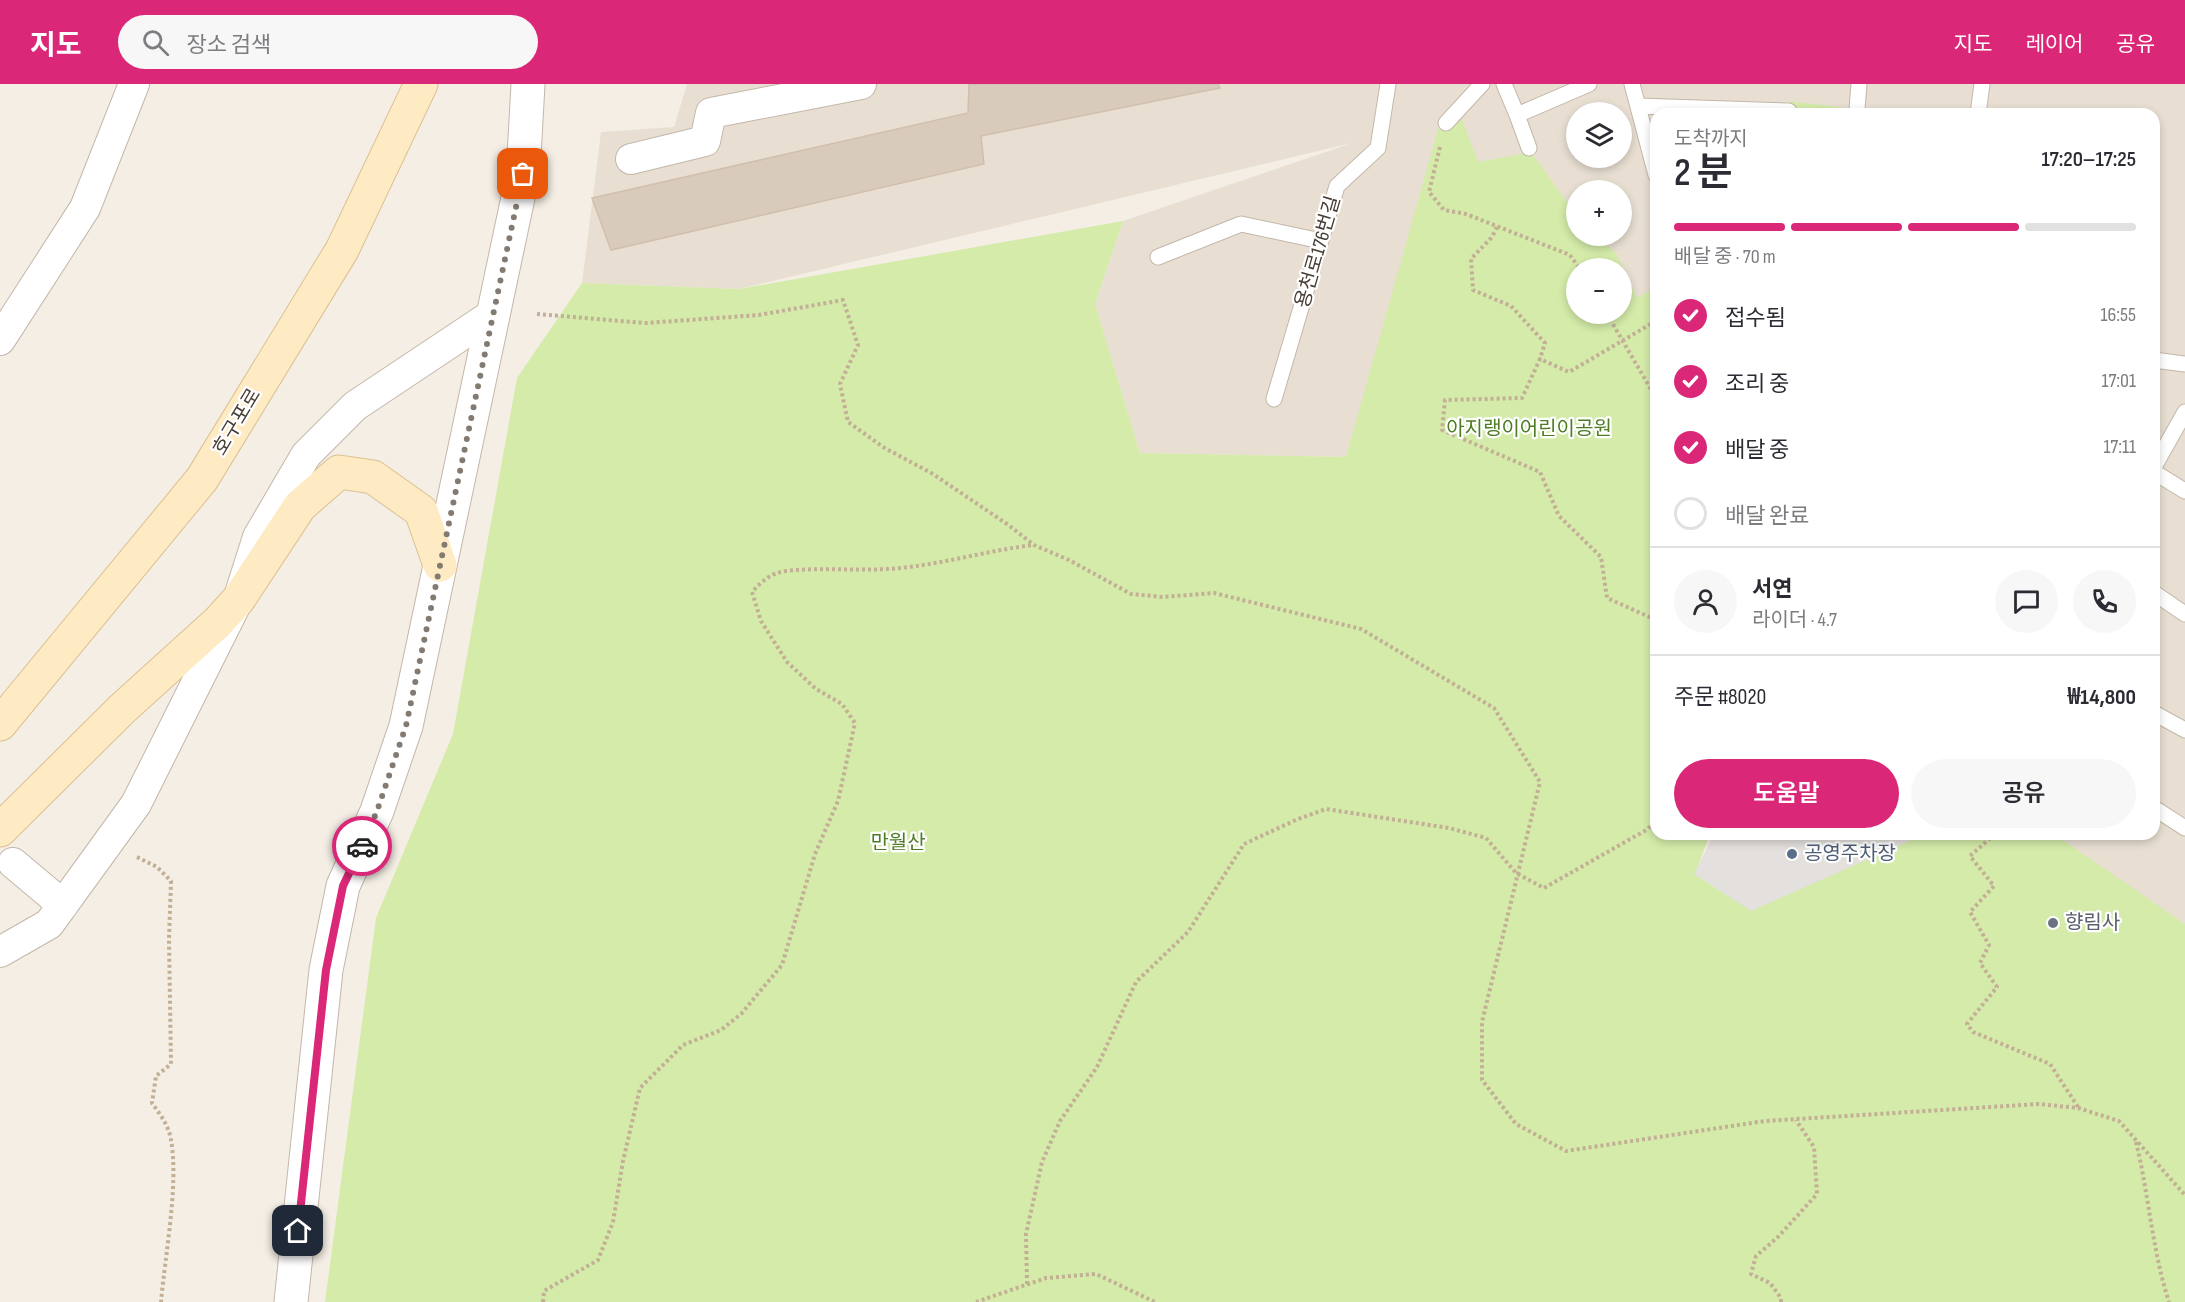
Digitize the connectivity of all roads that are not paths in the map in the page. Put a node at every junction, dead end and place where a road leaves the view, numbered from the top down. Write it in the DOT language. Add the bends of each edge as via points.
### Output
graph roads {
  1 [pos="134,84"];
  2 [pos="420,84"];
  3 [pos="528,84"];
  4 [pos="861,84"];
  5 [pos="1388,84"];
  6 [pos="1482,84"];
  7 [pos="1504,84"];
  8 [pos="1589,84"];
  9 [pos="1632,84"];
  10 [pos="1858,84"];
  11 [pos="1982,84"];
  12 [pos="787,91"];
  13 [pos="1638,106"];
  14 [pos="1698,108"];
  15 [pos="1857,108"];
  16 [pos="1979,108"];
  17 [pos="1516,115"];
  18 [pos="1446,123"];
  19 [pos="1529,148"];
  20 [pos="1650,152"];
  21 [pos="631,159"];
  22 [pos="1321,241"];
  23 [pos="1158,256"];
  24 [pos="493,314"];
  25 [pos="0,340"];
  26 [pos="2160,361"];
  27 [pos="2185,364"];
  28 [pos="1274,399"];
  29 [pos="2185,412"];
  30 [pos="2160,454"];
  31 [pos="2160,468"];
  32 [pos="2185,491"];
  33 [pos="440,565"];
  34 [pos="2160,597"];
  35 [pos="238,600"];
  36 [pos="2185,614"];
  37 [pos="2160,716"];
  38 [pos="0,724"];
  39 [pos="2185,730"];
  40 [pos="2160,812"];
  41 [pos="2185,828"];
  42 [pos="0,830"];
  43 [pos="13,863"];
  44 [pos="63,905"];
  45 [pos="0,952"];
  46 [pos="291,1302"];
  1 -- 25 [label="street" via="85,208"];
  2 -- 38 [label="main road, 호구포로" via="342,250 202,479"];
  3 -- 24 [label="street" via="523,174"];
  4 -- 12 [label="street"];
  5 -- 22 [label="lane, 용천로176번길" via="1378,148 1337,186"];
  6 -- 18 [label="lane"];
  7 -- 17 [label="lane"];
  8 -- 17 [label="lane"];
  9 -- 13 [label="lane"];
  10 -- 15 [label="lane"];
  11 -- 16 [label="lane"];
  12 -- 21 [label="street" via="711,113 705,141"];
  13 -- 14 [label="lane"];
  13 -- 20 [label="lane"];
  17 -- 19 [label="lane"];
  22 -- 23 [label="lane" via="1241,224"];
  22 -- 28 [label="lane, 용천로176번길"];
  24 -- 33 [label="street"];
  24 -- 35 [label="street" via="355,406 306,455 258,537"];
  26 -- 27 [label="lane"];
  29 -- 30 [label="lane"];
  31 -- 32 [label="lane"];
  33 -- 35 [label="main road" via="421,511 373,477 339,472 300,506"];
  33 -- 46 [label="street" via="406,726 377,811 343,886 326,970"];
  34 -- 36 [label="lane"];
  35 -- 42 [label="main road"];
  35 -- 44 [label="street" via="136,804"];
  37 -- 39 [label="lane"];
  40 -- 41 [label="lane"];
  43 -- 44 [label="street"];
  44 -- 45 [label="street" via="49,924"];
}
